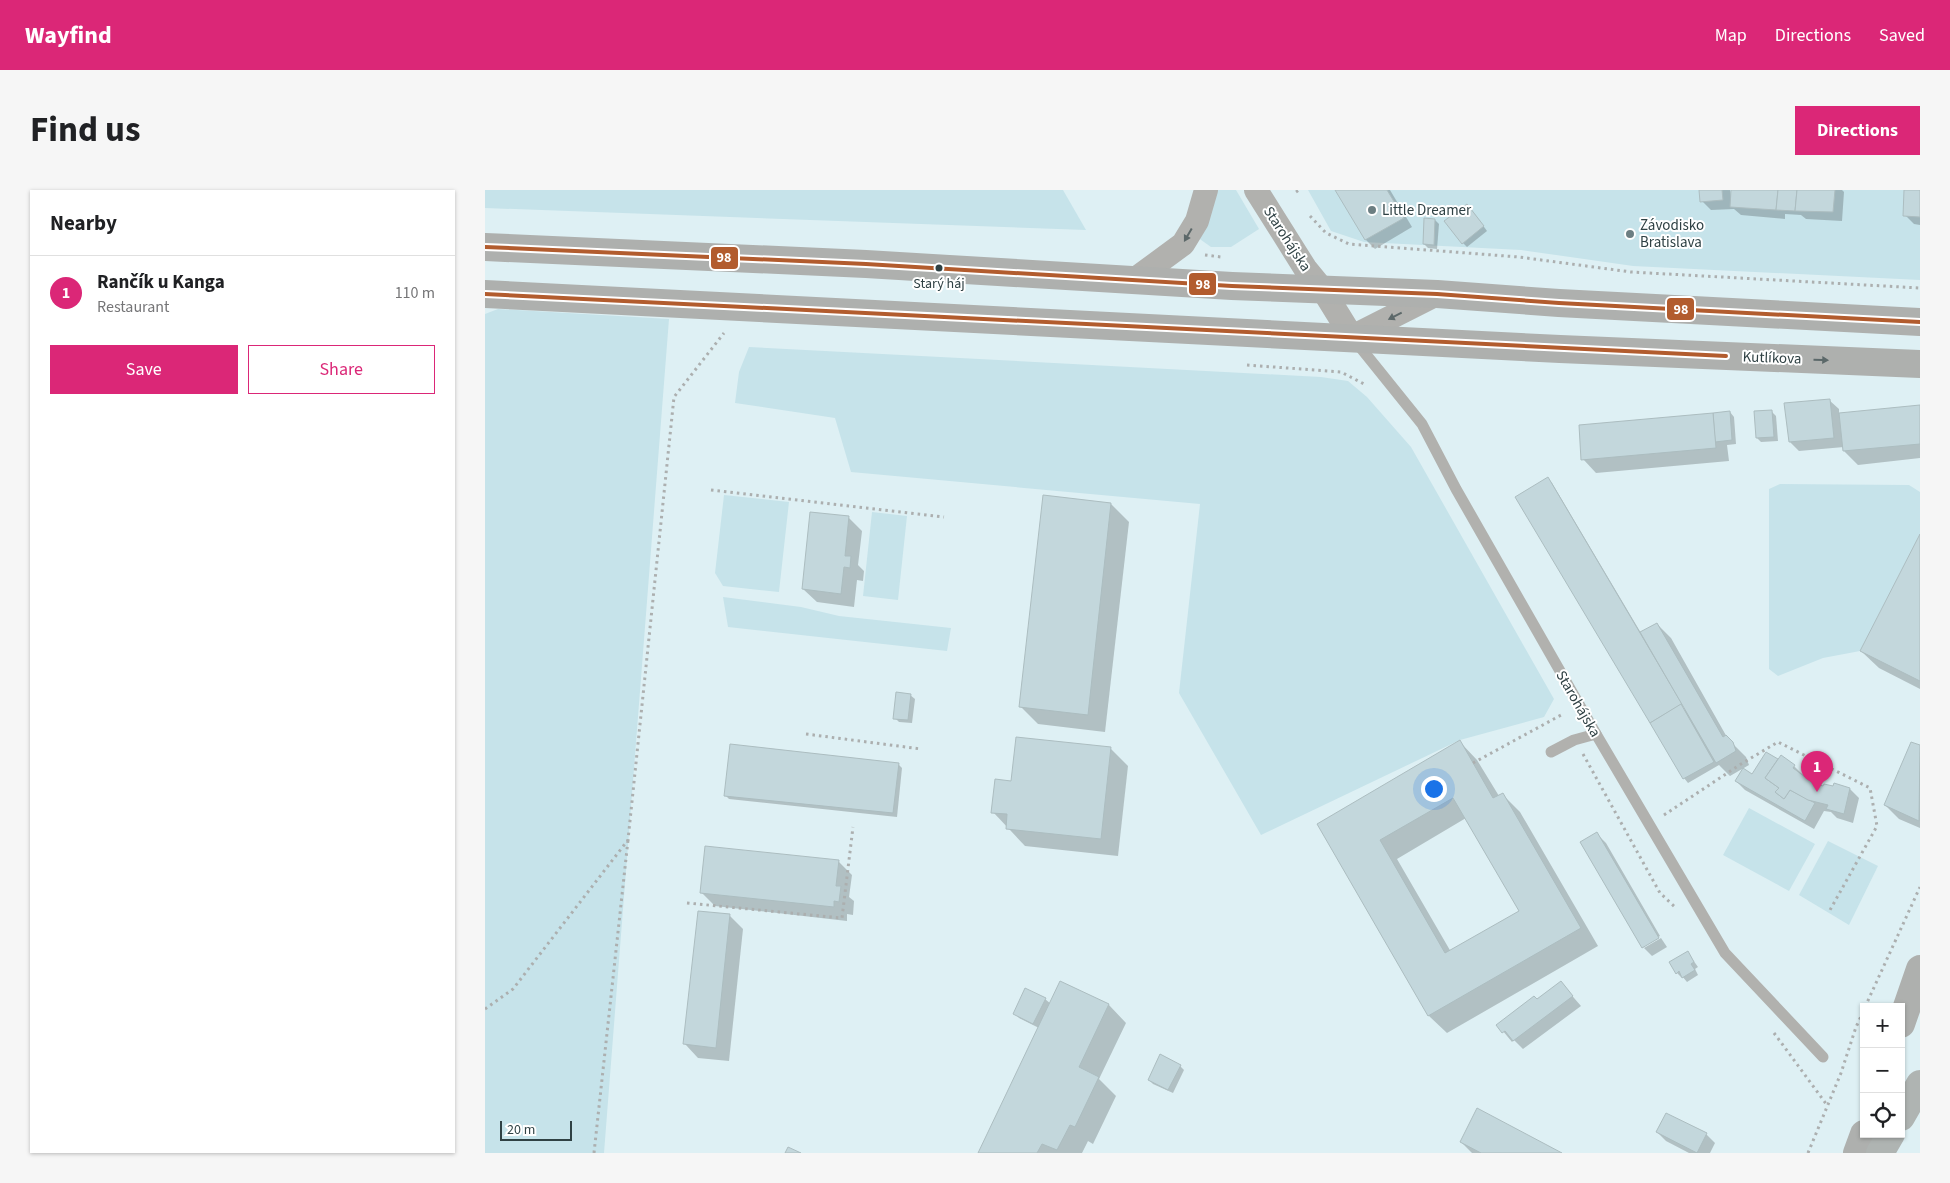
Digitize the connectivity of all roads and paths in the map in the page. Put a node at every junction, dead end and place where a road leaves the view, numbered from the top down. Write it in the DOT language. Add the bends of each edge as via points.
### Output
graph roads {
  1 [pos="1206,190"];
  2 [pos="1256,190"];
  3 [pos="1310,216"];
  4 [pos="485,247"];
  5 [pos="1201,254"];
  6 [pos="1227,258"];
  7 [pos="1134,280"];
  8 [pos="1920,288"];
  9 [pos="1323,290"];
  10 [pos="485,294"];
  11 [pos="1437,294"];
  12 [pos="1920,322"];
  13 [pos="728,328"];
  14 [pos="1352,337"];
  15 [pos="1920,364"];
  16 [pos="1247,365"];
  17 [pos="1341,372"];
  18 [pos="711,490"];
  19 [pos="945,517"];
  20 [pos="1563,714"];
  21 [pos="805,734"];
  22 [pos="1595,734"];
  23 [pos="921,749"];
  24 [pos="1551,752"];
  25 [pos="1473,763"];
  26 [pos="1649,825"];
  27 [pos="853,827"];
  28 [pos="628,840"];
  29 [pos="1920,888"];
  30 [pos="687,904"];
  31 [pos="1830,910"];
  32 [pos="1920,969"];
  33 [pos="1867,1003"];
  34 [pos="485,1009"];
  35 [pos="1905,1012"];
  36 [pos="1860,1018"];
  37 [pos="1823,1057"];
  38 [pos="1920,1084"];
  39 [pos="1905,1110"];
  40 [pos="1863,1138"];
  41 [pos="1889,1138"];
  42 [pos="594,1153"];
  43 [pos="1808,1153"];
  44 [pos="1857,1153"];
  45 [pos="1881,1153"];
  1 -- 7 [label="street, one-way" via="1197,221 1183,244"];
  2 -- 9 [label="street, Starohájska" via="1305,268"];
  3 -- 8 [label="path" via="1326,234 1349,244 1519,256 1631,272"];
  4 -- 7 [label="main road"];
  5 -- 6 [label="path"];
  7 -- 9 [label="main road"];
  9 -- 11 [label="main road"];
  9 -- 14 [label="street, Starohájska"];
  10 -- 14 [label="main road, Kutlíkova"];
  11 -- 12 [label="main road"];
  11 -- 14 [label="street, one-way"];
  13 -- 28 [label="path" via="674,397"];
  14 -- 15 [label="main road, Kutlíkova, one-way"];
  14 -- 22 [label="lane, Starohájska" via="1422,424"];
  16 -- 17 [label="path"];
  18 -- 19 [label="path"];
  20 -- 25 [label="path"];
  21 -- 23 [label="path"];
  22 -- 24 [label="lane"];
  22 -- 26 [label="lane, Starohájska"];
  26 -- 31 [label="path" via="1778,742 1870,788 1877,826"];
  26 -- 37 [label="lane, Starohájska" via="1725,953"];
  27 -- 30 [label="path" via="842,918"];
  28 -- 34 [label="path" via="513,989"];
  28 -- 42 [label="path"];
  29 -- 33 [label="path"];
  32 -- 35 [label="main road"];
  36 -- 43 [label="path"];
  38 -- 39 [label="main road"];
  40 -- 44 [label="main road"];
  41 -- 45 [label="main road"];
}
